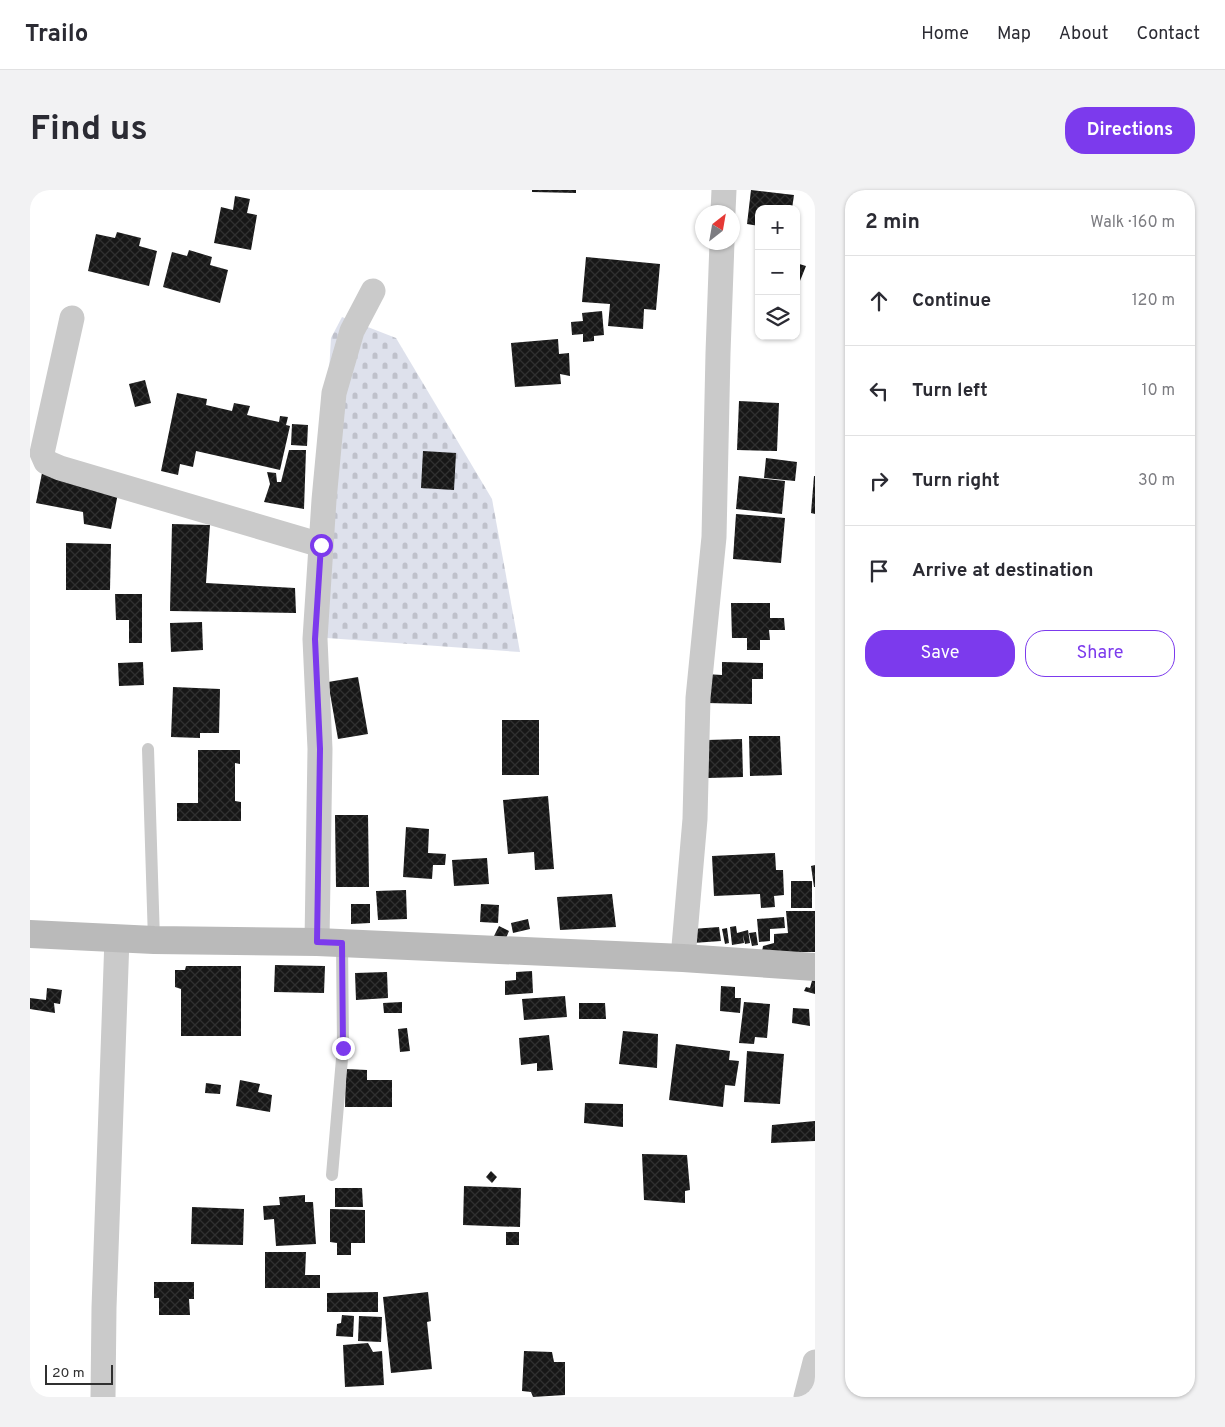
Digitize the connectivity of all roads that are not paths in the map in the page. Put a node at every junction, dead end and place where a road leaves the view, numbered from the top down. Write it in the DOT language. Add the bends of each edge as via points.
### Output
graph roads {
  1 [pos="724,190"];
  2 [pos="723,205"];
  3 [pos="722,250"];
  4 [pos="373,291"];
  5 [pos="72,318"];
  6 [pos="321,545"];
  7 [pos="148,750"];
  8 [pos="30,934"];
  9 [pos="116,938"];
  10 [pos="154,940"];
  11 [pos="330,942"];
  12 [pos="683,958"];
  13 [pos="815,967"];
  14 [pos="332,1174"];
  15 [pos="815,1362"];
  16 [pos="103,1397"];
  17 [pos="806,1397"];
  1 -- 2 [label="street"];
  3 -- 12 [label="street" via="714,537 698,698 695,819"];
  4 -- 6 [label="street" via="352,331 334,392"];
  5 -- 6 [label="street" via="42,453 46,462"];
  6 -- 11 [label="street" via="315,639"];
  7 -- 10 [label="lane"];
  8 -- 9 [label="main road"];
  9 -- 10 [label="main road"];
  9 -- 16 [label="street"];
  10 -- 11 [label="main road"];
  11 -- 12 [label="main road"];
  11 -- 14 [label="lane" via="343,1048"];
  12 -- 13 [label="main road"];
  15 -- 17 [label="street"];
}
